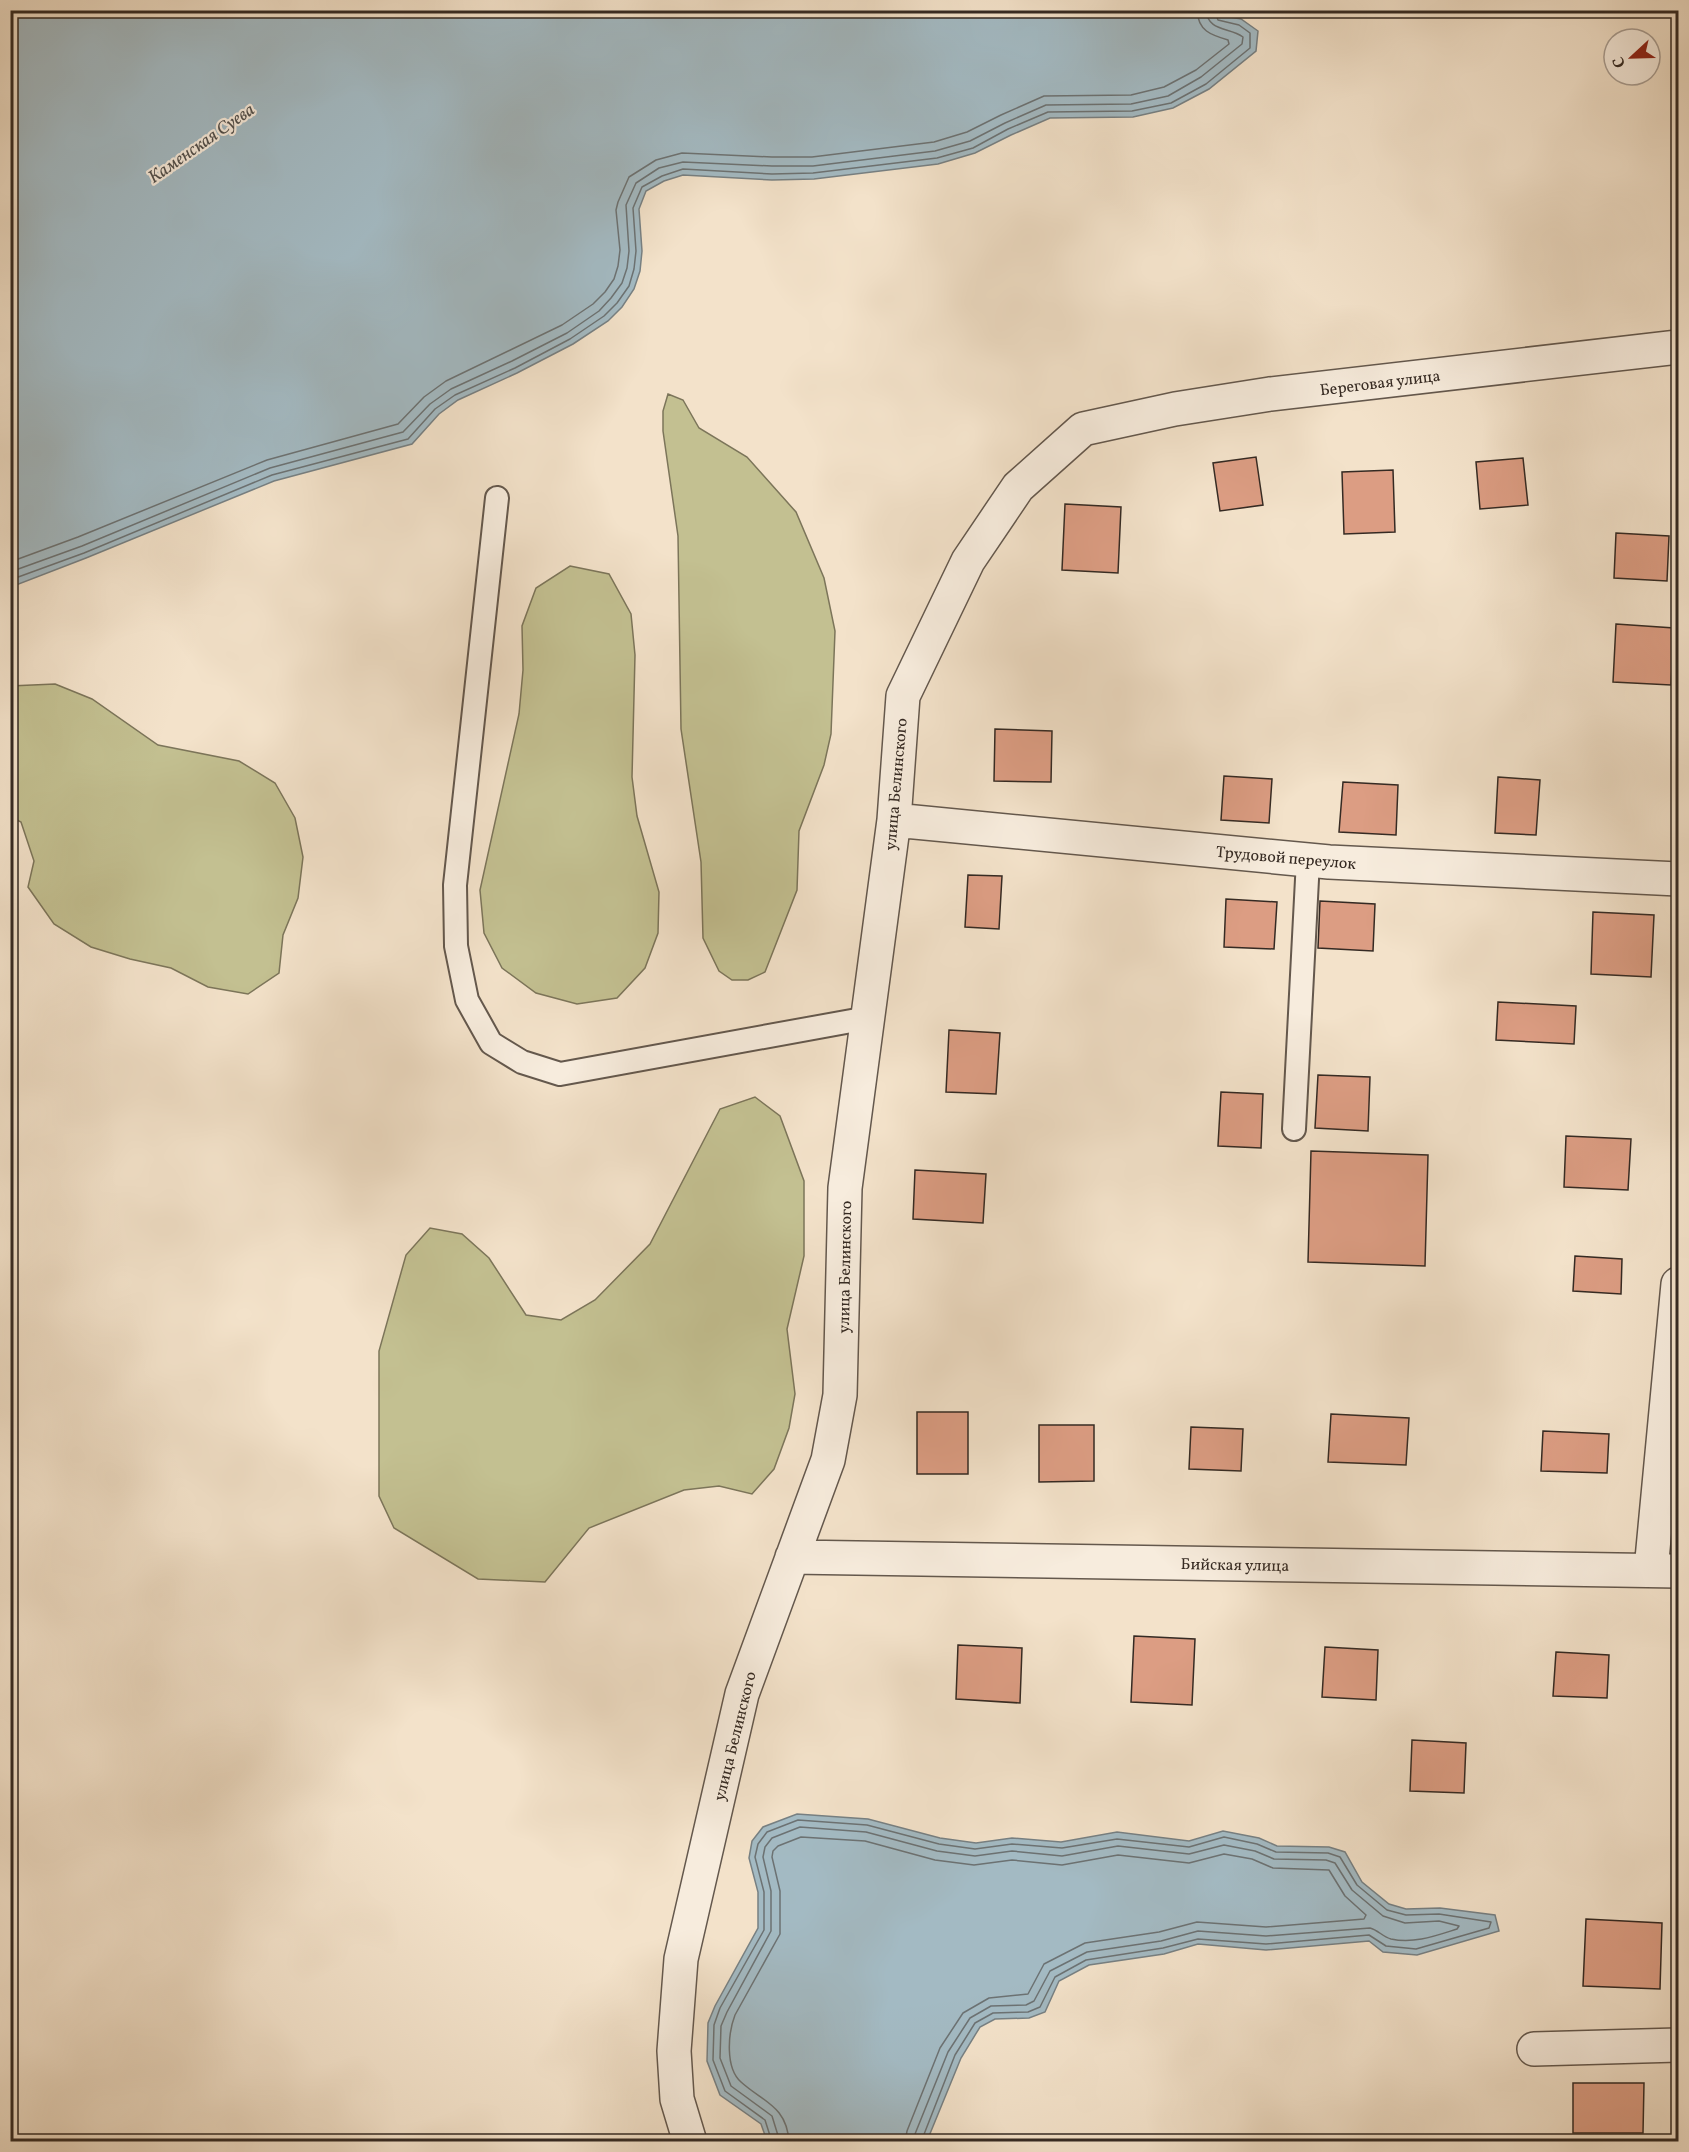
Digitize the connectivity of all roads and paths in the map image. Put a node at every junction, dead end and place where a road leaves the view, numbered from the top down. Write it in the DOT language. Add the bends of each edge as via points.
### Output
graph roads {
  1 [pos="1678,347"];
  2 [pos="1083,429"];
  3 [pos="497,498"];
  4 [pos="894,820"];
  5 [pos="1308,860"];
  6 [pos="1678,879"];
  7 [pos="868,1018"];
  8 [pos="1294,1129"];
  9 [pos="1678,1284"];
  10 [pos="792,1557"];
  11 [pos="1665,1570"];
  12 [pos="1678,2045"];
  13 [pos="1534,2049"];
  14 [pos="690,2142"];
  1 -- 2 [label="street, Береговая улица" via="1270,394"];
  2 -- 4 [label="street, улица Белинского" via="1018,487 968,561 903,696"];
  3 -- 7 [label="lane" via="455,885 456,946 467,1000 491,1043 522,1062 560,1074"];
  4 -- 5 [label="street, Трудовой переулок"];
  4 -- 7 [label="street, улица Белинского"];
  5 -- 6 [label="street, Трудовой переулок"];
  5 -- 8 [label="lane"];
  7 -- 10 [label="street, улица Белинского" via="845,1188 840,1395 828,1460"];
  9 -- 11 [label="street"];
  10 -- 11 [label="street, Бийская улица"];
  10 -- 14 [label="street, улица Белинского" via="742,1694 681,1959 674,2050 677,2099"];
  12 -- 13 [label="street"];
}
